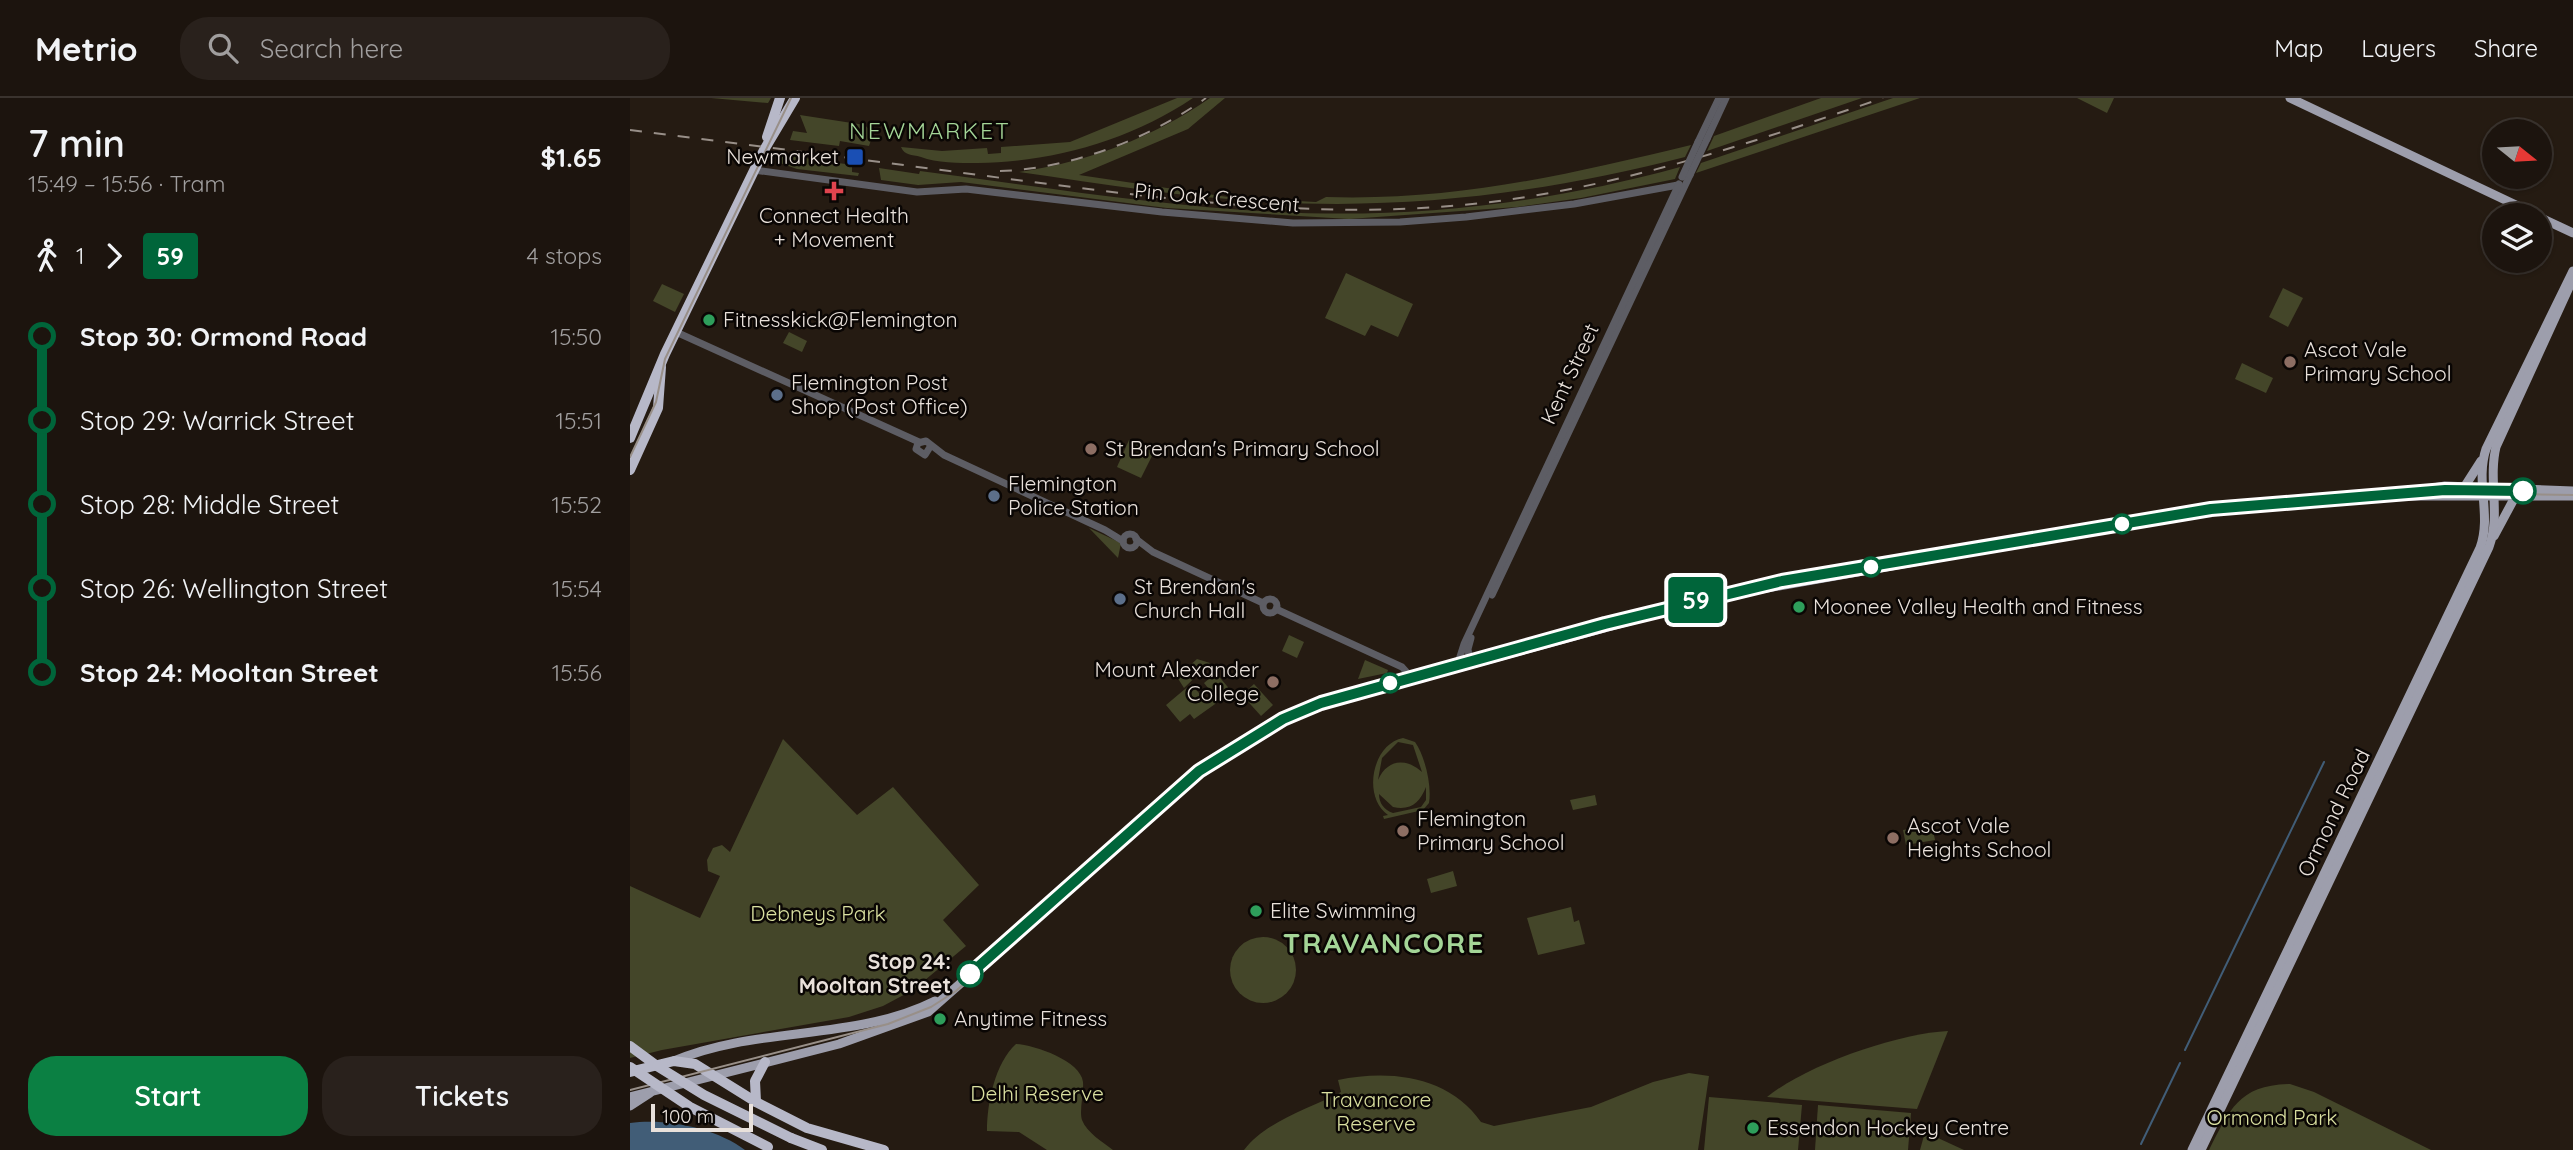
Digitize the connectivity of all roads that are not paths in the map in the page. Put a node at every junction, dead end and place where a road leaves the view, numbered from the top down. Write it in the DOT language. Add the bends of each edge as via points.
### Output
graph roads {
  1 [pos="780,98"];
  2 [pos="795,98"];
  3 [pos="1719,98"];
  4 [pos="1726,98"];
  5 [pos="2290,98"];
  6 [pos="764,149"];
  7 [pos="754,170"];
  8 [pos="1683,179"];
  9 [pos="2511,203"];
  10 [pos="2552,223"];
  11 [pos="2573,233"];
  12 [pos="2573,271"];
  13 [pos="2573,276"];
  14 [pos="676,332"];
  15 [pos="665,354"];
  16 [pos="630,438"];
  17 [pos="918,445"];
  18 [pos="929,450"];
  19 [pos="2484,457"];
  20 [pos="630,470"];
  21 [pos="2465,486"];
  22 [pos="2493,487"];
  23 [pos="2482,491"];
  24 [pos="2573,494"];
  25 [pos="2389,496"];
  26 [pos="2494,497"];
  27 [pos="2515,497"];
  28 [pos="1125,537"];
  29 [pos="2493,538"];
  30 [pos="1136,539"];
  31 [pos="1136,548"];
  32 [pos="1153,552"];
  33 [pos="1470,663"];
  34 [pos="1457,666"];
  35 [pos="1412,678"];
  36 [pos="955,990"];
  37 [pos="837,1028"];
  38 [pos="839,1044"];
  39 [pos="630,1046"];
  40 [pos="674,1061"];
  41 [pos="765,1062"];
  42 [pos="630,1067"];
  43 [pos="630,1072"];
  44 [pos="719,1078"];
  45 [pos="651,1091"];
  46 [pos="630,1097"];
  47 [pos="756,1102"];
  48 [pos="630,1106"];
  49 [pos="776,1150"];
  50 [pos="822,1150"];
  51 [pos="884,1150"];
  52 [pos="2192,1150"];
  53 [pos="2201,1150"];
  1 -- 6 [label="highway"];
  2 -- 6 [label="highway"];
  3 -- 8 [label="street, Kent Street, bridge"];
  4 -- 8 [label="street, Kent Street, bridge"];
  5 -- 9 [label="main road"];
  6 -- 7 [label="highway"];
  7 -- 8 [label="street, Pin Oak Crescent" via="917,192 977,190 1293,223 1466,217 1574,204"];
  7 -- 14 [label="highway"];
  8 -- 33 [label="street, Kent Street" via="1471,639"];
  8 -- 34 [label="street, Kent Street" via="1461,649"];
  10 -- 11 [label="main road"];
  12 -- 19 [label="main road"];
  13 -- 22 [label="main road, Ormond Road" via="2500,437 2493,461"];
  14 -- 15 [label="highway"];
  14 -- 17 [label="street"];
  15 -- 16 [label="highway"];
  15 -- 20 [label="highway" via="658,408"];
  17 -- 18 [label="street" via="926,441"];
  17 -- 18 [label="street" via="921,454"];
  18 -- 28 [label="street"];
  19 -- 21 [label="main road"];
  19 -- 23 [label="main road, Ormond Road"];
  21 -- 23 [label="main road"];
  21 -- 25 [label="main road" via="2430,487"];
  22 -- 23 [label="main road"];
  22 -- 24 [label="main road"];
  22 -- 26 [label="main road, Ormond Road"];
  23 -- 25 [label="main road"];
  23 -- 26 [label="main road"];
  23 -- 52 [label="main road, Ormond Road" via="2486,517 2480,548"];
  24 -- 27 [label="main road"];
  25 -- 33 [label="main road" via="2211,511 1782,583"];
  26 -- 27 [label="main road"];
  26 -- 29 [label="main road, Ormond Road"];
  27 -- 29 [label="main road"];
  28 -- 30 [label="street"];
  28 -- 31 [label="street" via="1127,547"];
  29 -- 53 [label="main road, Ormond Road"];
  30 -- 31 [label="street"];
  30 -- 32 [label="street"];
  31 -- 32 [label="street"];
  32 -- 35 [label="street" via="1263,603 1273,599 1276,609 1402,667"];
  33 -- 34 [label="main road"];
  34 -- 35 [label="main road"];
  35 -- 36 [label="main road" via="1296,714 1210,765"];
  36 -- 37 [label="main road" via="905,1013"];
  36 -- 38 [label="main road" via="922,1014"];
  37 -- 38 [label="main road"];
  37 -- 40 [label="main road"];
  38 -- 41 [label="main road"];
  39 -- 50 [label="highway, bridge" via="704,1095"];
  40 -- 43 [label="highway"];
  40 -- 44 [label="highway" via="699,1065"];
  41 -- 44 [label="main road"];
  41 -- 47 [label="highway" via="755,1081"];
  42 -- 49 [label="highway, bridge" via="690,1107"];
  44 -- 45 [label="main road"];
  44 -- 47 [label="highway"];
  45 -- 46 [label="main road"];
  45 -- 48 [label="main road"];
  47 -- 51 [label="highway" via="807,1128"];
}
